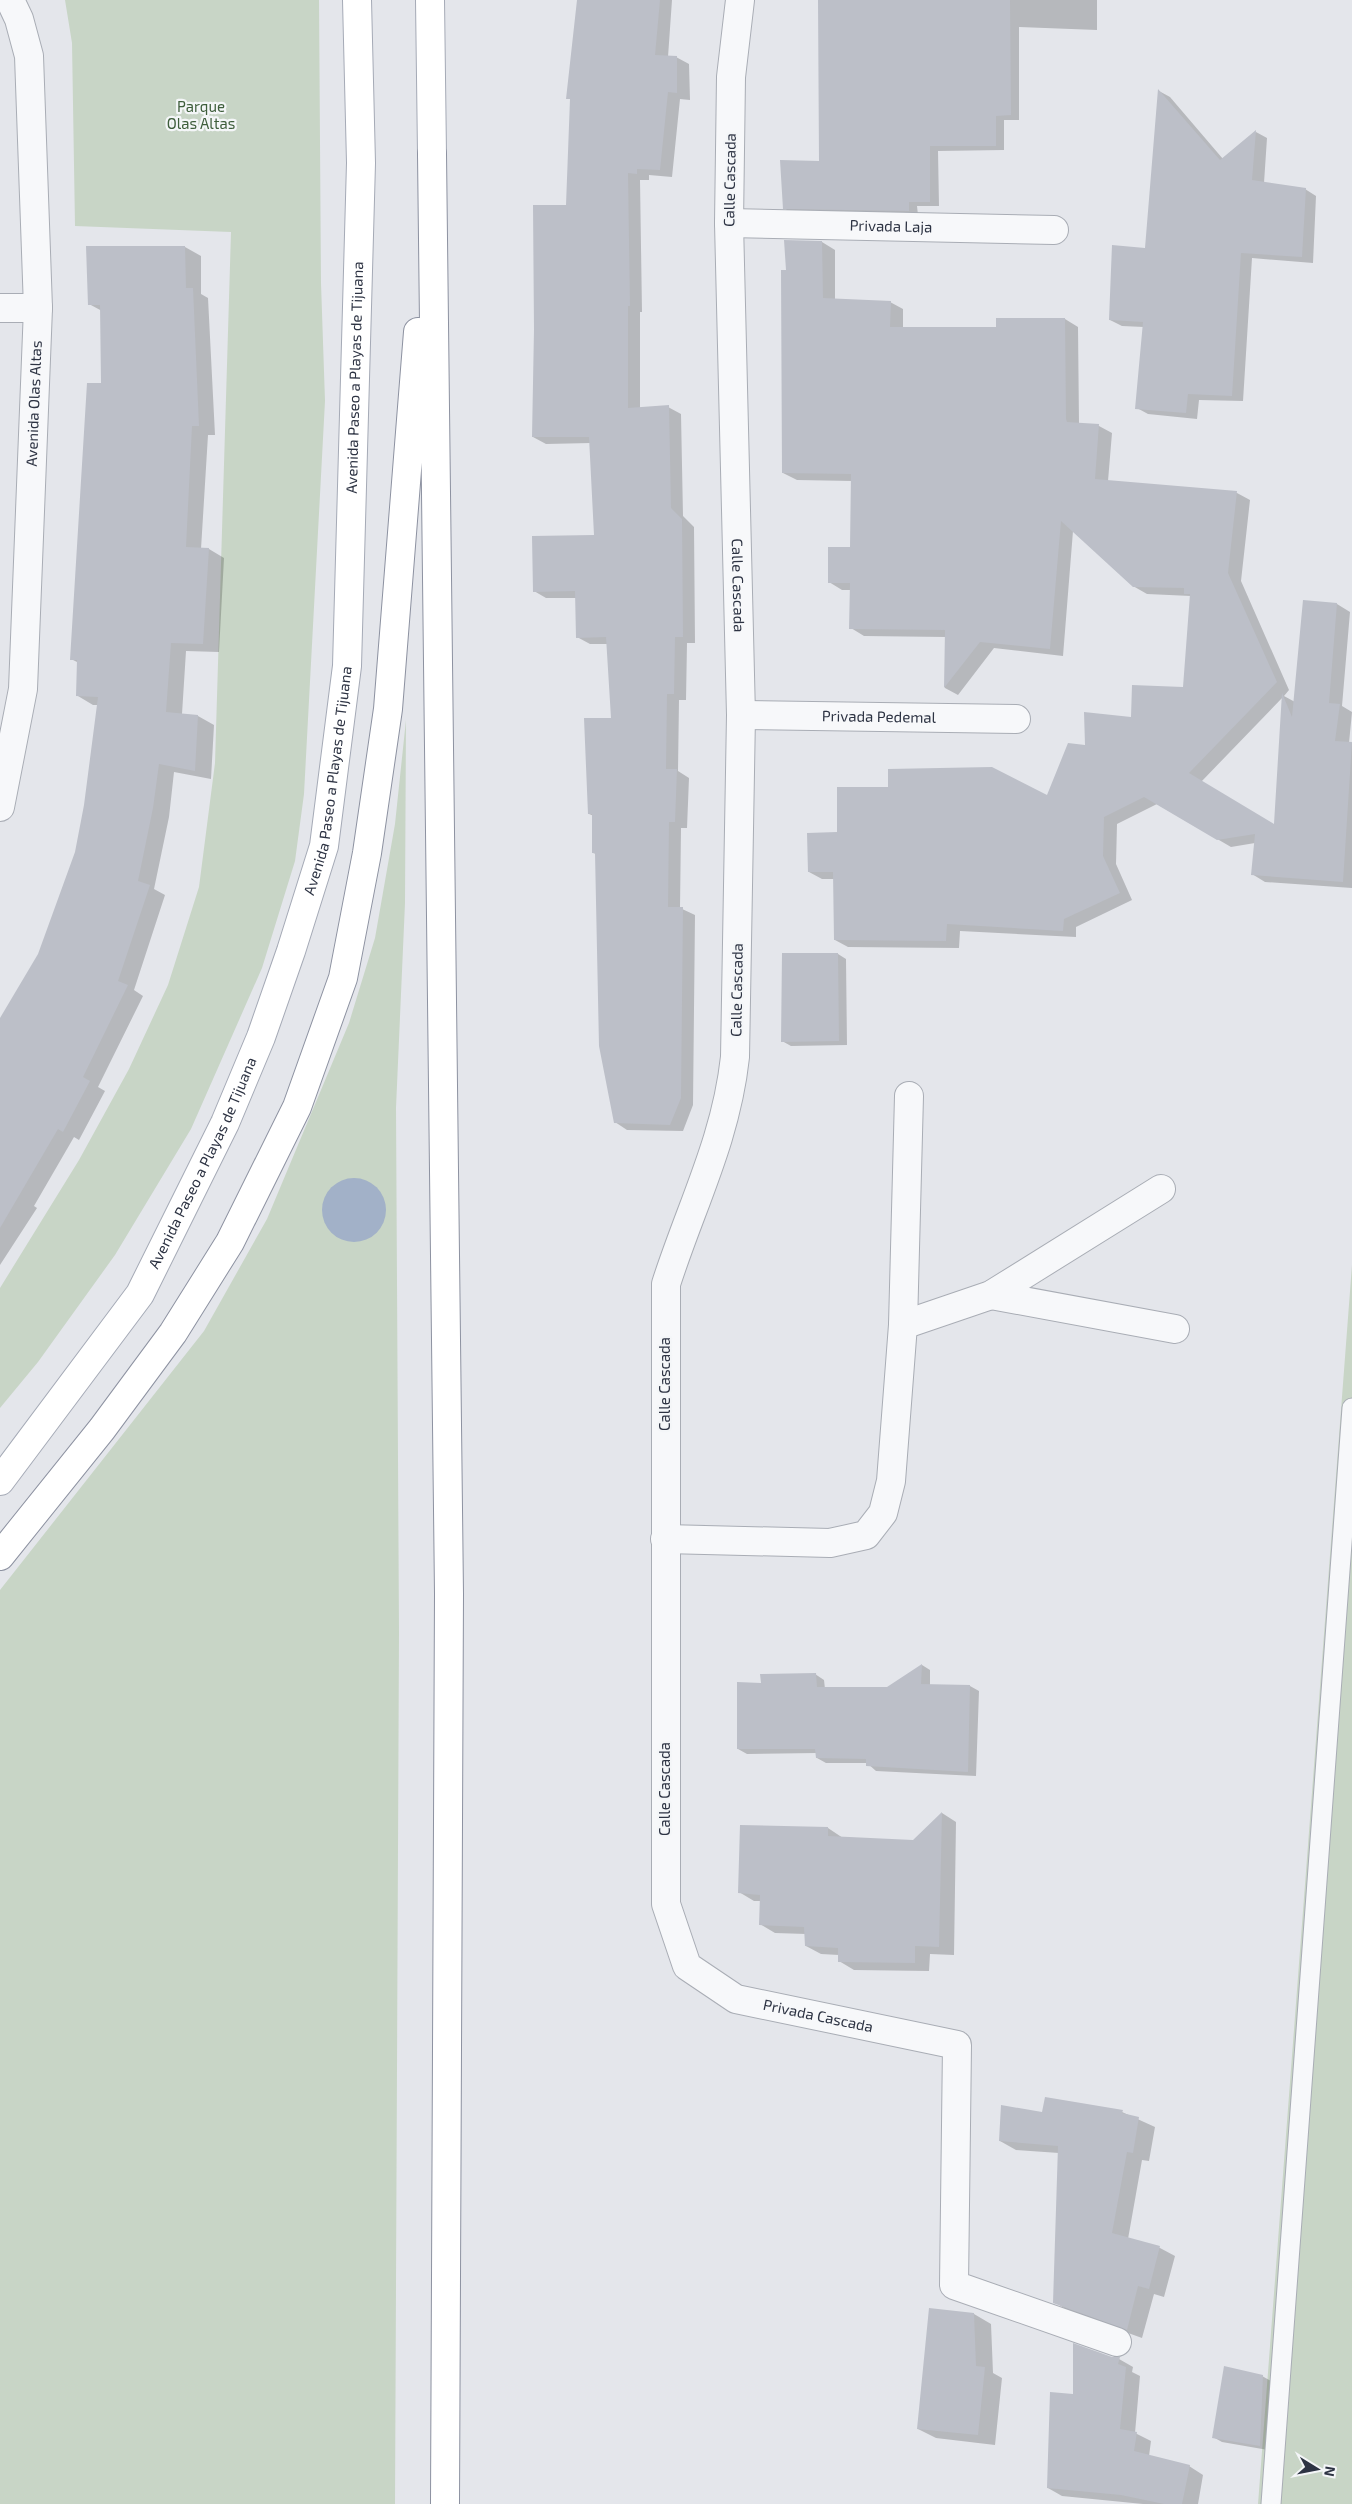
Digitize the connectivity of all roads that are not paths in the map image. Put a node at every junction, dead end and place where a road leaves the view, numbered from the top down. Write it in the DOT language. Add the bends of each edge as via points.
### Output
graph roads {
  1 [pos="10,0"];
  2 [pos="357,0"];
  3 [pos="430,0"];
  4 [pos="740,0"];
  5 [pos="432,154"];
  6 [pos="729,223"];
  7 [pos="1054,230"];
  8 [pos="0,308"];
  9 [pos="38,308"];
  10 [pos="11,689"];
  11 [pos="741,715"];
  12 [pos="1016,719"];
  13 [pos="0,807"];
  14 [pos="909,1096"];
  15 [pos="1161,1188"];
  16 [pos="991,1295"];
  17 [pos="903,1325"];
  18 [pos="1175,1329"];
  19 [pos="1352,1408"];
  20 [pos="0,1481"];
  21 [pos="665,1539"];
  22 [pos="0,1556"];
  23 [pos="687,1966"];
  24 [pos="1117,2342"];
  25 [pos="445,2504"];
  26 [pos="1271,2504"];
  1 -- 9 [label="street, Avenida Olas Altas" via="20,19 30,56"];
  2 -- 20 [label="main road, Avenida Paseo a Playas de Tijuana" via="361,163 347,666 324,846 292,951 261,1037 225,1123 144,1285"];
  3 -- 5 [label="main road"];
  4 -- 6 [label="street, Calle Cascada" via="731,77"];
  5 -- 22 [label="main road" via="388,709 367,853 343,978 297,1107 230,1242 156,1357"];
  5 -- 25 [label="main road" via="449,1594"];
  6 -- 7 [label="street, Privada Laja"];
  6 -- 11 [label="street, Calle Cascada"];
  8 -- 9 [label="street"];
  9 -- 10 [label="street, Avenida Olas Altas"];
  10 -- 13 [label="street, Avenida Olas Altas"];
  11 -- 12 [label="street, Privada Pedemal"];
  11 -- 21 [label="street, Calle Cascada" via="736,1057 722,1132 666,1284"];
  14 -- 17 [label="street"];
  15 -- 16 [label="street"];
  16 -- 17 [label="street"];
  16 -- 18 [label="street"];
  17 -- 21 [label="street" via="891,1481 883,1513 866,1535 830,1543"];
  19 -- 26 [label="lane"];
  21 -- 23 [label="street, Calle Cascada" via="666,1904"];
  23 -- 24 [label="street, Privada Cascada" via="736,1999 957,2045 954,2284"];
}
